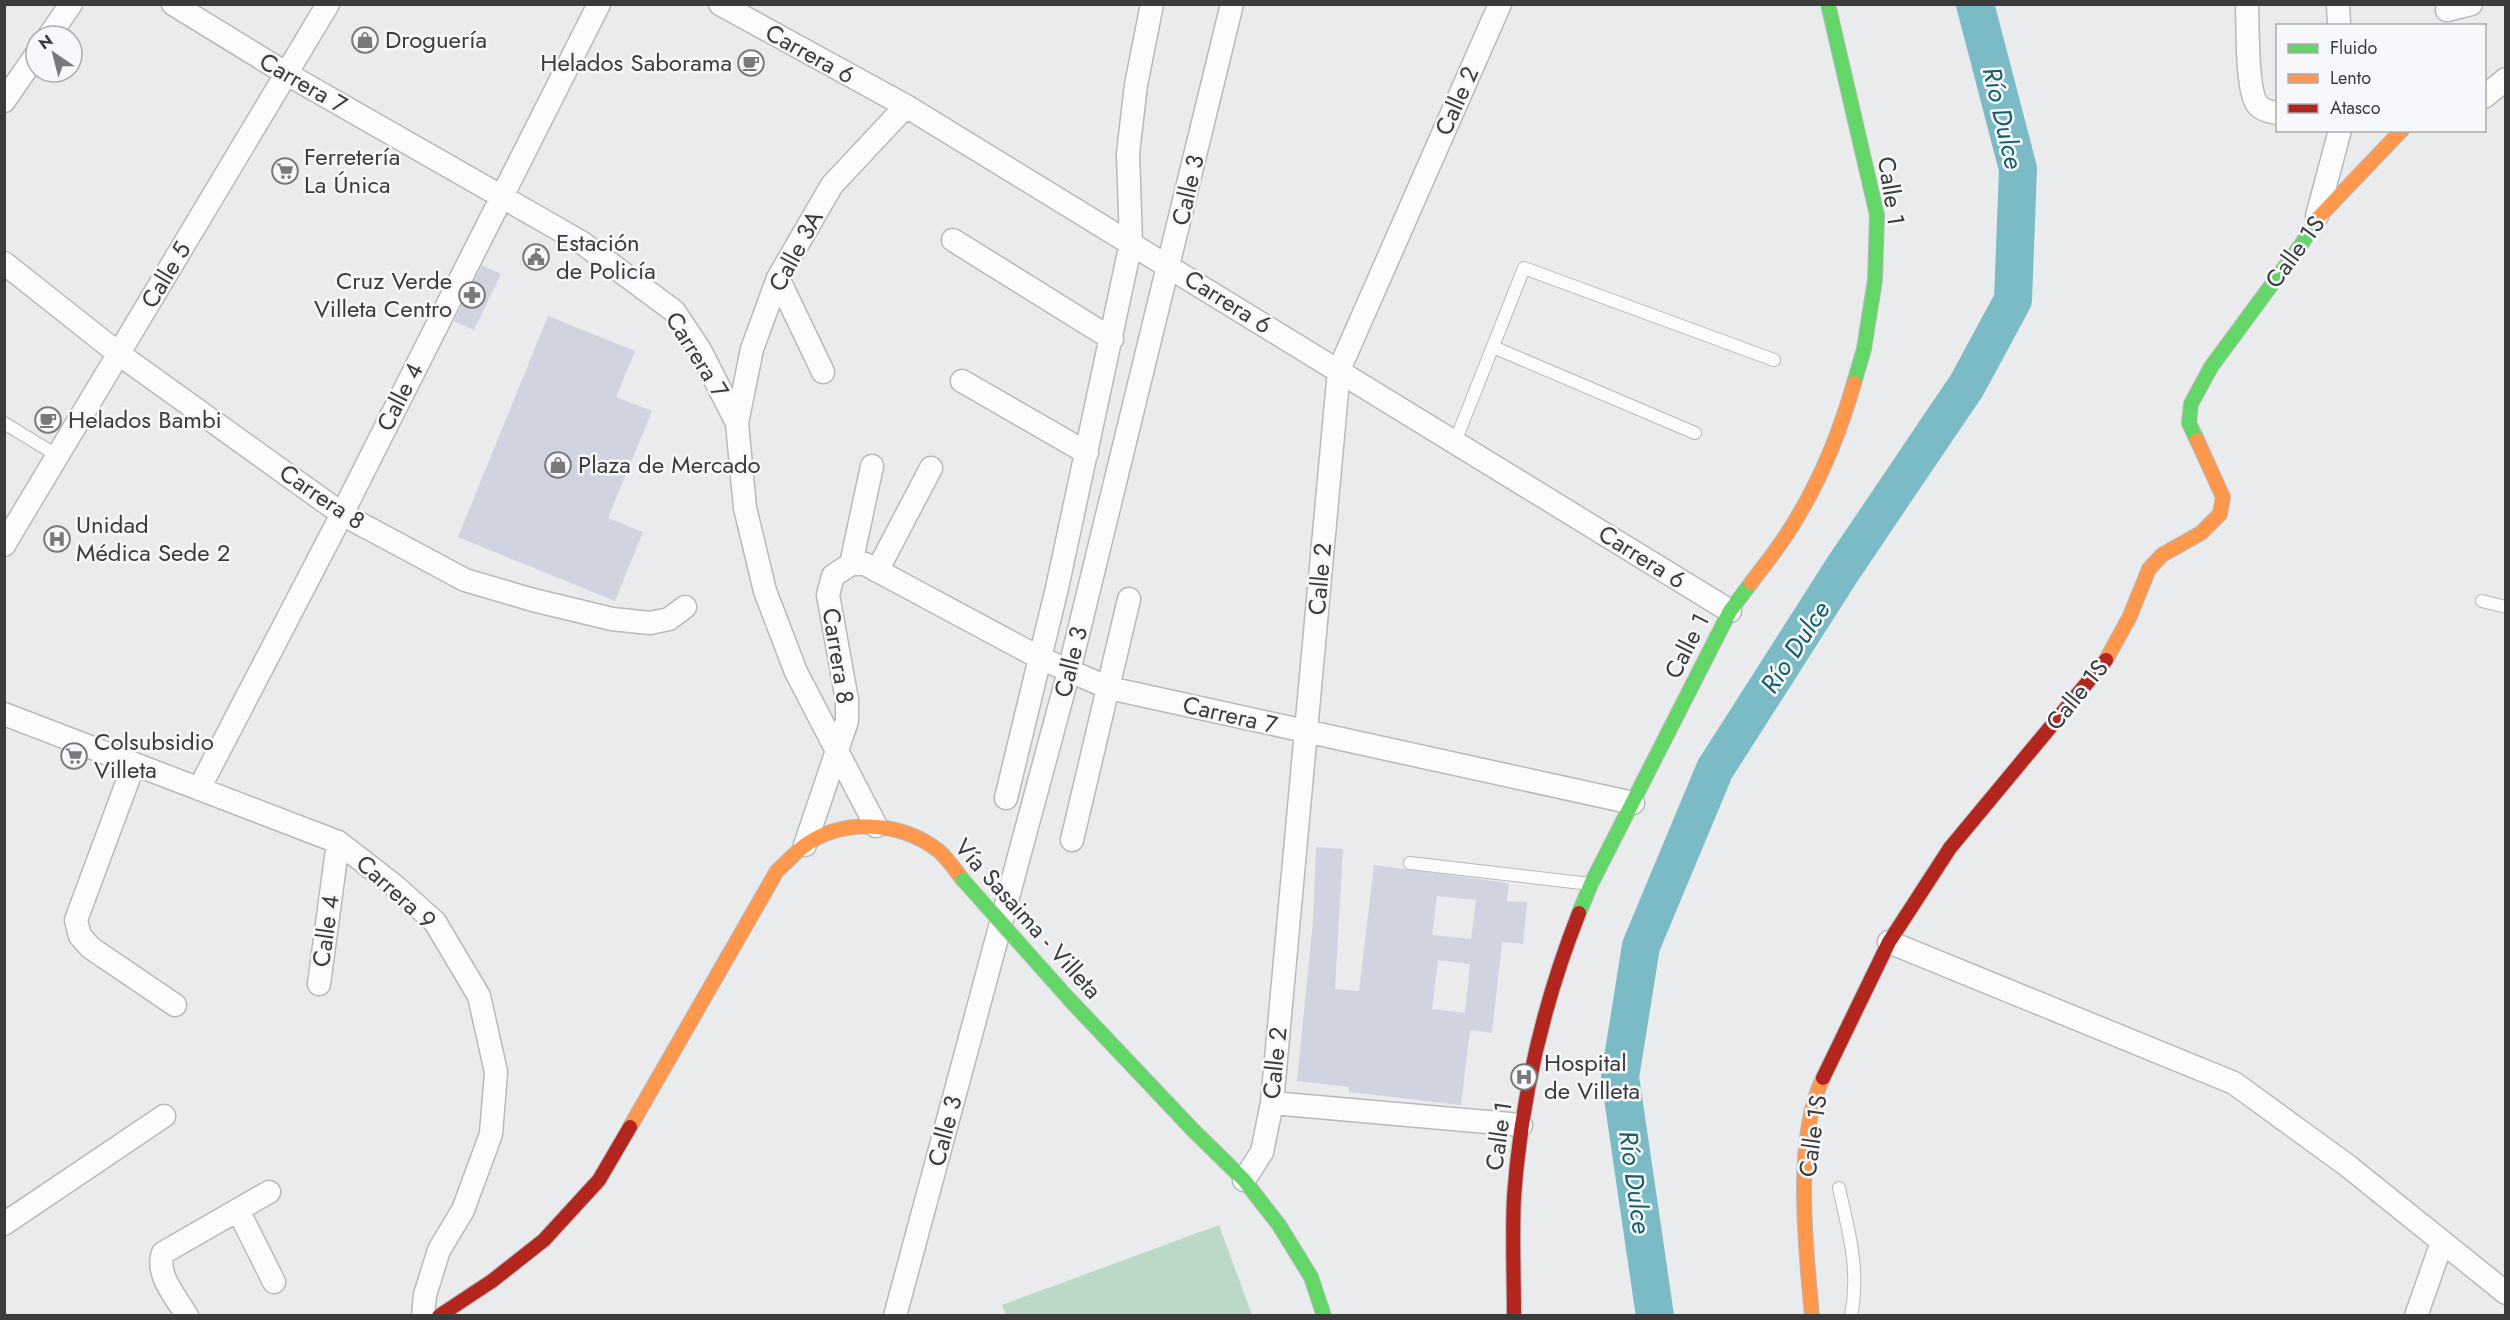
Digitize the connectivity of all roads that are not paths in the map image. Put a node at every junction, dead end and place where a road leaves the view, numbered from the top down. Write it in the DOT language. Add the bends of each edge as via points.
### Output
graph roads {
  1 [pos="71,4"];
  2 [pos="173,4"];
  3 [pos="328,4"];
  4 [pos="599,4"];
  5 [pos="720,4"];
  6 [pos="1152,4"];
  7 [pos="1232,4"];
  8 [pos="1500,4"];
  9 [pos="1828,4"];
  10 [pos="2247,4"];
  11 [pos="2338,4"];
  12 [pos="2471,4"];
  13 [pos="2446,13"];
  14 [pos="57,24"];
  15 [pos="2339,24"];
  16 [pos="24,72"];
  17 [pos="287,74"];
  18 [pos="2505,79"];
  19 [pos="2486,95"];
  20 [pos="4,101"];
  21 [pos="906,106"];
  22 [pos="2276,113"];
  23 [pos="2339,132"];
  24 [pos="2400,132"];
  25 [pos="501,198"];
  26 [pos="2316,220"];
  27 [pos="953,240"];
  28 [pos="1131,243"];
  29 [pos="4,263"];
  30 [pos="1170,267"];
  31 [pos="778,278"];
  32 [pos="1112,339"];
  33 [pos="1493,347"];
  34 [pos="119,354"];
  35 [pos="1774,360"];
  36 [pos="1339,370"];
  37 [pos="823,372"];
  38 [pos="962,381"];
  39 [pos="4,423"];
  40 [pos="737,423"];
  41 [pos="1695,433"];
  42 [pos="1455,442"];
  43 [pos="1087,453"];
  44 [pos="58,456"];
  45 [pos="872,466"];
  46 [pos="931,468"];
  47 [pos="342,514"];
  48 [pos="4,545"];
  49 [pos="851,564"];
  50 [pos="877,571"];
  51 [pos="1129,599"];
  52 [pos="2482,601"];
  53 [pos="685,607"];
  54 [pos="2505,607"];
  55 [pos="1730,610"];
  56 [pos="1040,658"];
  57 [pos="1070,671"];
  58 [pos="1109,688"];
  59 [pos="4,714"];
  60 [pos="1306,732"];
  61 [pos="836,747"];
  62 [pos="134,764"];
  63 [pos="199,789"];
  64 [pos="1006,798"];
  65 [pos="1633,803"];
  66 [pos="876,826"];
  67 [pos="1072,840"];
  68 [pos="338,842"];
  69 [pos="805,845"];
  70 [pos="1410,863"];
  71 [pos="1591,884"];
  72 [pos="1889,942"];
  73 [pos="319,984"];
  74 [pos="175,1005"];
  75 [pos="1272,1102"];
  76 [pos="164,1116"];
  77 [pos="1521,1125"];
  78 [pos="1244,1180"];
  79 [pos="1839,1188"];
  80 [pos="269,1192"];
  81 [pos="238,1210"];
  82 [pos="4,1224"];
  83 [pos="2442,1242"];
  84 [pos="274,1282"];
  85 [pos="2505,1293"];
  86 [pos="187,1316"];
  87 [pos="423,1316"];
  88 [pos="439,1316"];
  89 [pos="895,1316"];
  90 [pos="1324,1316"];
  91 [pos="1514,1316"];
  92 [pos="1812,1316"];
  93 [pos="1851,1316"];
  94 [pos="2416,1316"];
  1 -- 14 [label="street"];
  2 -- 17 [label="street, Carrera 7"];
  3 -- 17 [label="street, Calle 5"];
  4 -- 25 [label="street, Calle 4"];
  5 -- 21 [label="street, Carrera 6"];
  6 -- 28 [label="street, Calle 3" via="1128,153"];
  7 -- 30 [label="street, Calle 3"];
  8 -- 36 [label="street, Calle 2"];
  9 -- 55 [label="street, Calle 1" via="1877,215 1875,280 1864,349 1842,424 1818,479 1787,534"];
  10 -- 22 [label="street" via="2252,92 2257,106"];
  11 -- 15 [label="street"];
  12 -- 13 [label="street"];
  16 -- 20 [label="street"];
  17 -- 25 [label="street, Carrera 7"];
  17 -- 34 [label="street, Calle 5"];
  18 -- 19 [label="street"];
  21 -- 28 [label="street, Carrera 6"];
  21 -- 31 [label="street, Calle 3A" via="832,185"];
  23 -- 26 [label="street"];
  24 -- 26 [label="street, Calle 1S"];
  25 -- 40 [label="street, Carrera 7" via="581,242 674,311 700,350"];
  25 -- 47 [label="street, Calle 4"];
  26 -- 72 [label="street, Calle 1S" via="2211,367 2191,404 2189,423 2223,497 2220,514 2201,533 2162,555 2149,569 2108,657 1950,848"];
  27 -- 32 [label="street"];
  28 -- 30 [label="street, Carrera 6"];
  28 -- 32 [label="street, Calle 3"];
  29 -- 34 [label="street, Carrera 8"];
  30 -- 36 [label="street, Carrera 6"];
  30 -- 57 [label="street, Calle 3"];
  31 -- 37 [label="street"];
  31 -- 40 [label="street, Calle 3A" via="752,349"];
  32 -- 43 [label="street, Calle 3"];
  33 -- 35 [label="lane" via="1524,268"];
  33 -- 41 [label="lane"];
  33 -- 42 [label="lane"];
  34 -- 44 [label="street, Calle 5"];
  34 -- 47 [label="street, Carrera 8"];
  36 -- 42 [label="street, Carrera 6"];
  36 -- 60 [label="street, Calle 2"];
  38 -- 43 [label="street"];
  39 -- 44 [label="lane"];
  40 -- 61 [label="street, Carrera 7" via="745,508 765,591 796,672"];
  42 -- 55 [label="street, Carrera 6"];
  43 -- 56 [label="street, Calle 3"];
  44 -- 48 [label="street, Calle 5"];
  45 -- 49 [label="street"];
  46 -- 50 [label="street"];
  47 -- 53 [label="street, Carrera 8" via="465,580 533,600 650,624 669,619"];
  47 -- 63 [label="street, Calle 4"];
  49 -- 50 [label="street, Carrera 7" via="865,564"];
  49 -- 61 [label="street, Carrera 8" via="833,576 828,595 847,700 847,721"];
  50 -- 56 [label="street, Carrera 7"];
  51 -- 58 [label="street"];
  52 -- 54 [label="lane"];
  55 -- 65 [label="street, Calle 1"];
  56 -- 57 [label="street, Carrera 7"];
  56 -- 64 [label="street, Calle 3"];
  57 -- 58 [label="street, Carrera 7"];
  57 -- 89 [label="street, Calle 3"];
  58 -- 60 [label="street, Carrera 7"];
  58 -- 67 [label="street"];
  59 -- 62 [label="street, Carrera 9"];
  60 -- 65 [label="street, Carrera 7"];
  60 -- 75 [label="street, Calle 2"];
  61 -- 66 [label="street, Carrera 7"];
  61 -- 69 [label="street"];
  62 -- 63 [label="street, Carrera 9"];
  62 -- 74 [label="street" via="76,920 80,936 91,948"];
  63 -- 68 [label="street, Carrera 9"];
  65 -- 71 [label="street, Calle 1"];
  66 -- 69 [label="street, Vía Sasaima - Villeta" via="836,830"];
  66 -- 78 [label="street, Vía Sasaima - Villeta, bridge" via="908,833 940,852 1069,999"];
  68 -- 73 [label="street, Calle 4"];
  68 -- 87 [label="street, Carrera 9" via="435,922 479,996 496,1072 491,1134 463,1210 439,1250 425,1294"];
  69 -- 88 [label="street, Vía Sasaima - Villeta" via="777,872 598,1180 543,1240 492,1281"];
  70 -- 71 [label="lane"];
  71 -- 77 [label="street, Calle 1" via="1559,964"];
  72 -- 83 [label="street" via="2234,1083 2348,1166"];
  72 -- 92 [label="street, Calle 1S" via="1817,1090 1806,1146 1804,1224"];
  75 -- 77 [label="street"];
  75 -- 78 [label="street, Calle 2" via="1262,1152"];
  76 -- 82 [label="street"];
  77 -- 91 [label="street, Calle 1" via="1514,1199"];
  78 -- 90 [label="street, Vía Sasaima - Villeta" via="1280,1225 1311,1277"];
  79 -- 93 [label="lane" via="1852,1241 1856,1290"];
  80 -- 81 [label="street"];
  81 -- 84 [label="street"];
  81 -- 86 [label="street" via="163,1253 160,1270"];
  83 -- 85 [label="street"];
  83 -- 94 [label="street"];
}
